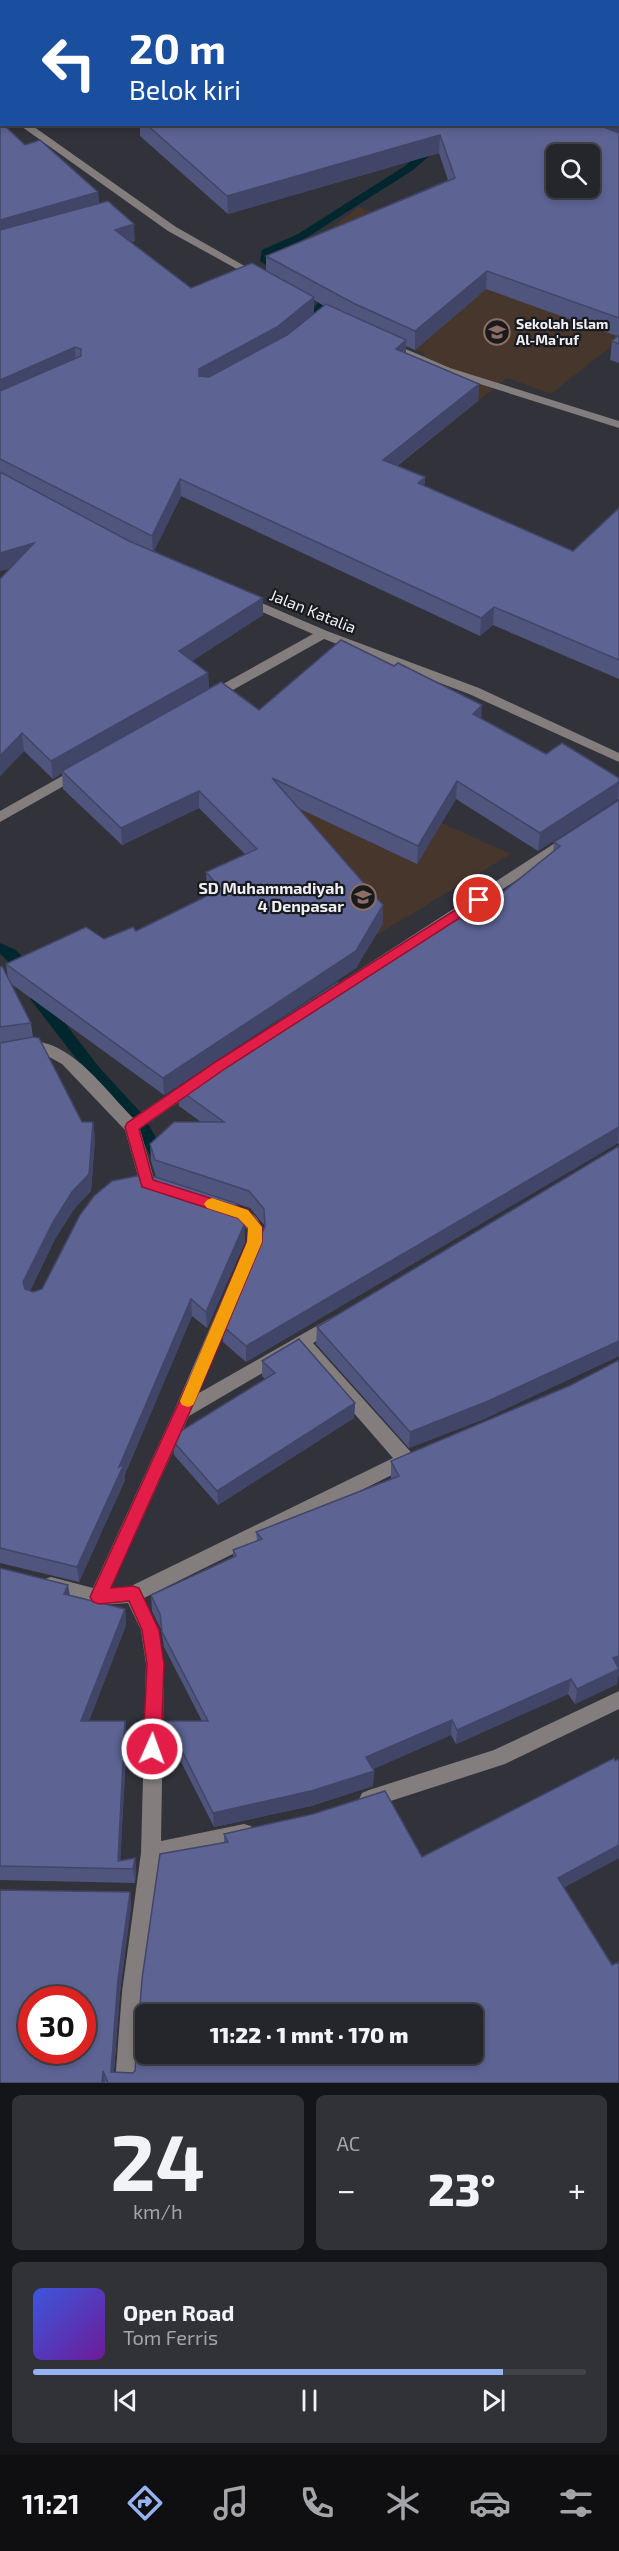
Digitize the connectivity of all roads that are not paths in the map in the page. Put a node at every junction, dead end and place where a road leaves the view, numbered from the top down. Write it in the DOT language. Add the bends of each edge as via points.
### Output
graph roads {
  1 [pos="25,126"];
  2 [pos="274,285"];
  3 [pos="381,341"];
  4 [pos="619,425"];
  5 [pos="234,596"];
  6 [pos="322,634"];
  7 [pos="198,705"];
  8 [pos="619,758"];
  9 [pos="94,764"];
  10 [pos="0,817"];
  11 [pos="582,831"];
  12 [pos="310,1008"];
  13 [pos="0,1053"];
  14 [pos="204,1077"];
  15 [pos="132,1127"];
  16 [pos="147,1183"];
  17 [pos="128,1186"];
  18 [pos="169,1190"];
  19 [pos="211,1204"];
  20 [pos="343,1318"];
  21 [pos="303,1342"];
  22 [pos="183,1411"];
  23 [pos="427,1451"];
  24 [pos="405,1460"];
  25 [pos="33,1581"];
  26 [pos="133,1594"];
  27 [pos="99,1597"];
  28 [pos="619,1700"];
  29 [pos="356,1803"];
  30 [pos="266,1828"];
  31 [pos="151,1853"];
  32 [pos="123,1895"];
  33 [pos="145,1895"];
  34 [pos="125,2083"];
  1 -- 2 [label="street" via="131,206"];
  3 -- 4 [label="street" via="446,370"];
  5 -- 6 [label="street, Jalan Katalia"];
  6 -- 7 [label="street"];
  6 -- 8 [label="street, Jalan Katalia" via="474,691"];
  9 -- 10 [label="street"];
  11 -- 12 [label="street"];
  13 -- 15 [label="street" via="31,1045 54,1052 67,1060"];
  14 -- 15 [label="street"];
  15 -- 16 [label="street"];
  16 -- 17 [label="street"];
  16 -- 18 [label="street"];
  19 -- 22 [label="street" via="243,1214 255,1227 255,1242"];
  20 -- 21 [label="street"];
  21 -- 22 [label="street"];
  21 -- 24 [label="street"];
  22 -- 27 [label="street"];
  23 -- 24 [label="street"];
  24 -- 26 [label="street"];
  25 -- 27 [label="street"];
  26 -- 27 [label="street"];
  26 -- 31 [label="street" via="150,1630 155,1664"];
  28 -- 29 [label="street" via="498,1758"];
  30 -- 31 [label="street"];
  31 -- 33 [label="street"];
  32 -- 33 [label="street"];
  33 -- 34 [label="street"];
}
